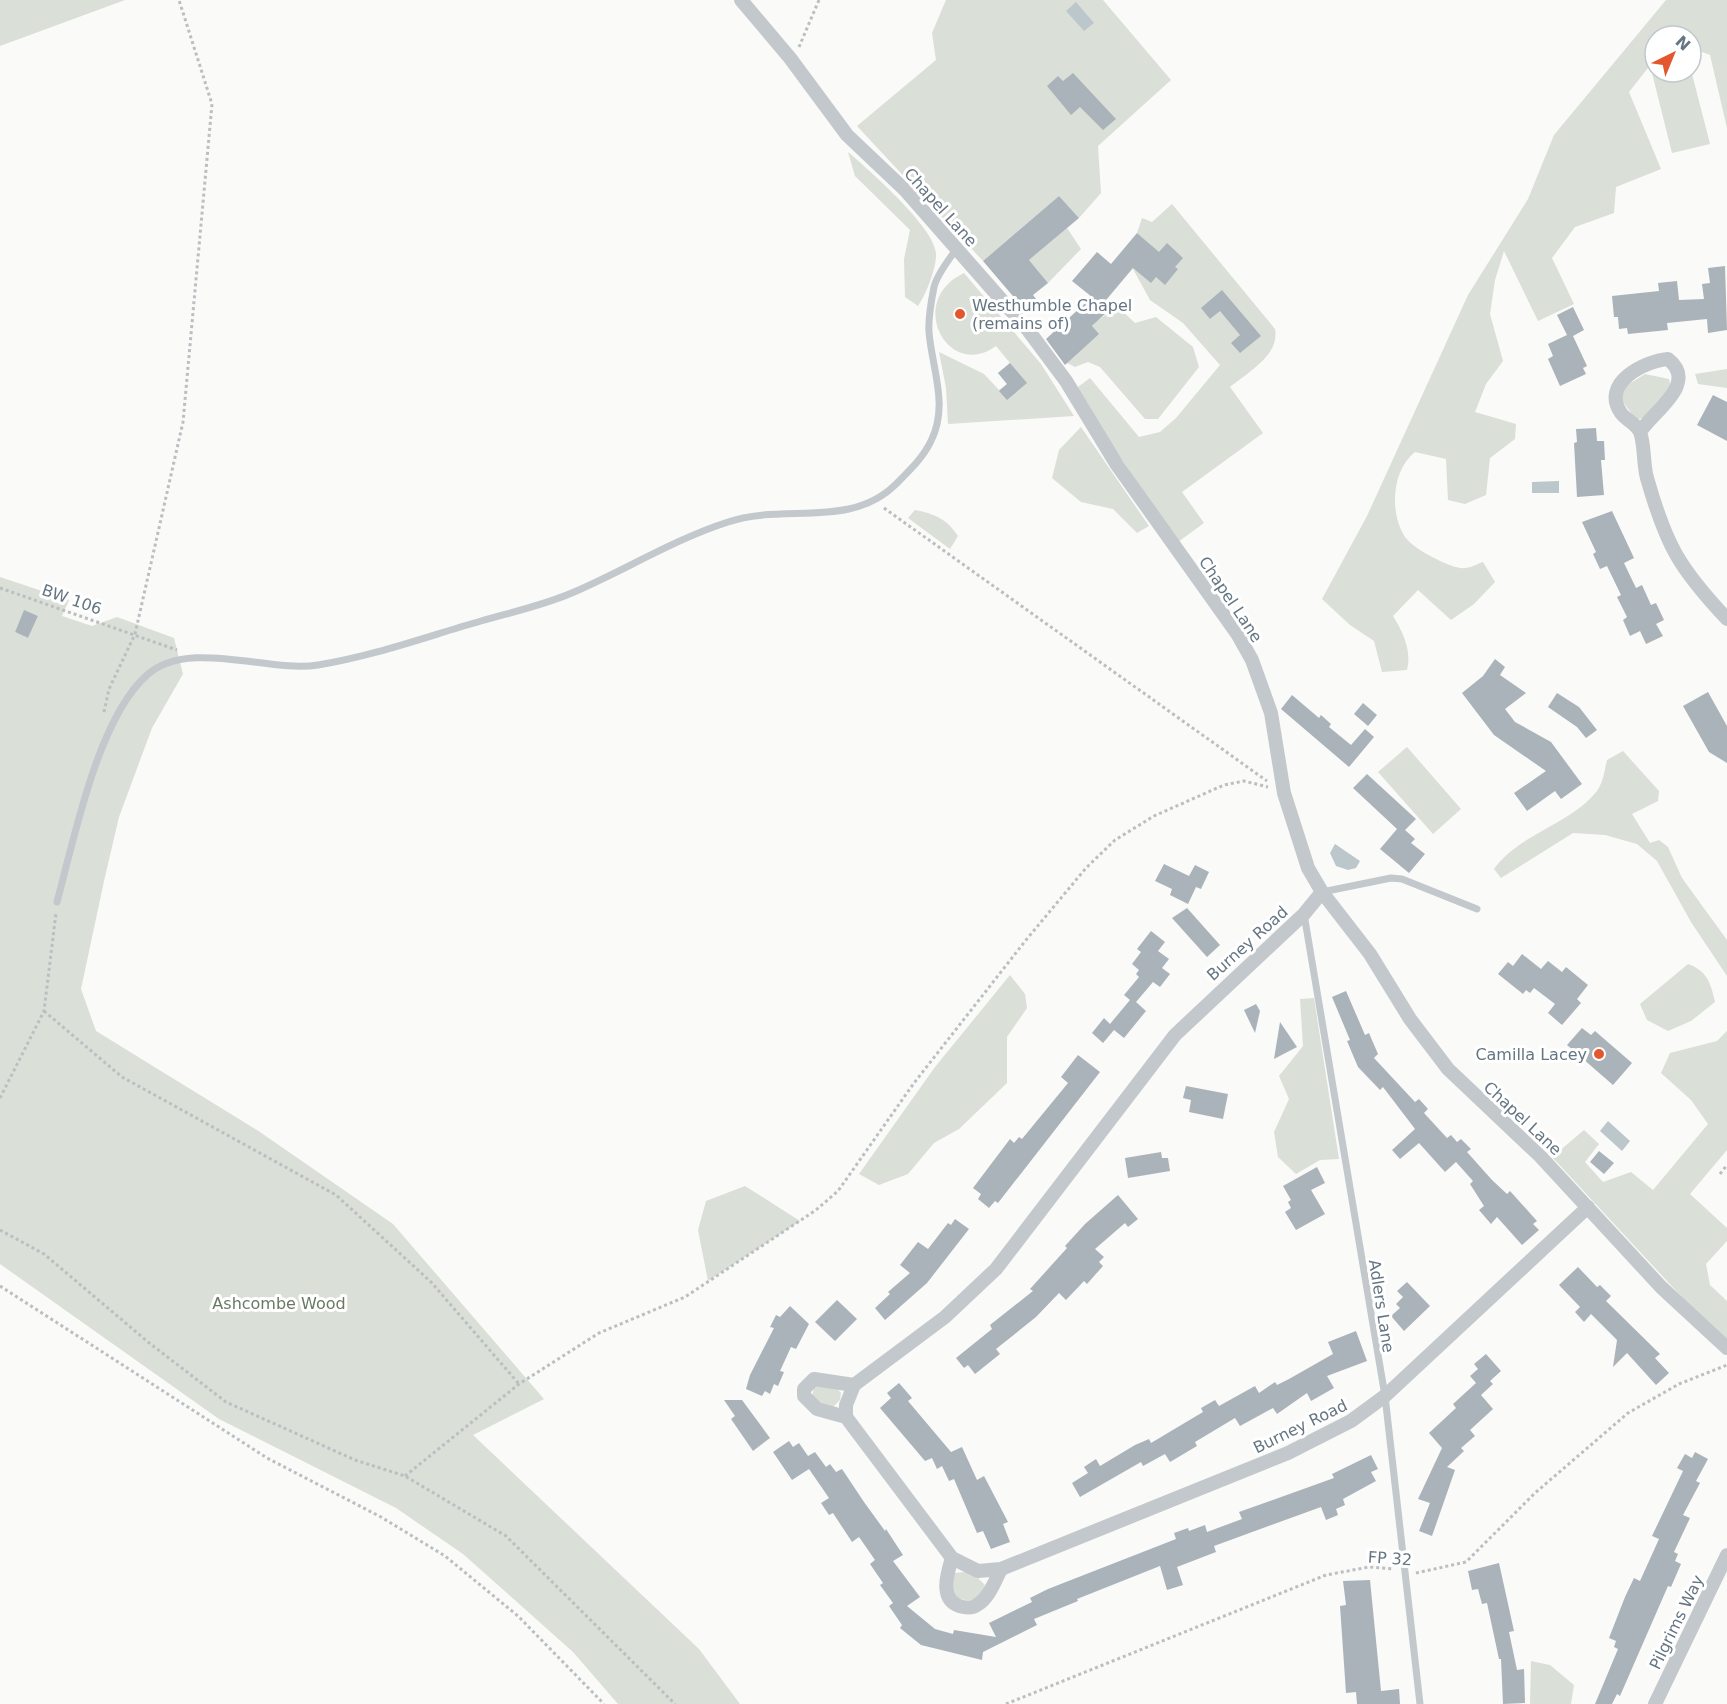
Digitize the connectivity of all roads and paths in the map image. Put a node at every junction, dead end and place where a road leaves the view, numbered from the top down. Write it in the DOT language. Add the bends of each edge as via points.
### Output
graph roads {
  1 [pos="179,0"];
  2 [pos="741,0"];
  3 [pos="819,0"];
  4 [pos="790,58"];
  5 [pos="957,248"];
  6 [pos="1640,432"];
  7 [pos="875,502"];
  8 [pos="0,588"];
  9 [pos="1727,619"];
  10 [pos="135,634"];
  11 [pos="201,658"];
  12 [pos="103,720"];
  13 [pos="1284,794"];
  14 [pos="1322,892"];
  15 [pos="57,902"];
  16 [pos="1477,909"];
  17 [pos="1304,914"];
  18 [pos="45,1011"];
  19 [pos="0,1098"];
  20 [pos="1727,1166"];
  21 [pos="1720,1174"];
  22 [pos="1588,1207"];
  23 [pos="0,1230"];
  24 [pos="0,1286"];
  25 [pos="1727,1348"];
  26 [pos="1727,1365"];
  27 [pos="519,1384"];
  28 [pos="854,1385"];
  29 [pos="1385,1396"];
  30 [pos="846,1417"];
  31 [pos="405,1476"];
  32 [pos="1727,1555"];
  33 [pos="952,1558"];
  34 [pos="1001,1569"];
  35 [pos="1406,1575"];
  36 [pos="604,1704"];
  37 [pos="675,1704"];
  38 [pos="1006,1704"];
  39 [pos="1420,1704"];
  40 [pos="1655,1704"];
  1 -- 10 [label="path" via="212,104 183,422"];
  2 -- 4 [label="street, Chapel Lane"];
  3 -- 4 [label="path" via="803,40"];
  4 -- 5 [label="street, Chapel Lane" via="847,135 905,190"];
  5 -- 7 [label="lane" via="935,284 930,307 929,332 940,394 935,433 917,462"];
  5 -- 13 [label="street, Chapel Lane" via="1066,381 1117,465 1238,634 1272,713"];
  6 -- 6 [label="street" via="1675,392 1680,374 1668,360 1654,360 1621,382 1616,395 1620,412"];
  6 -- 9 [label="street" via="1644,465 1670,546 1692,581"];
  7 -- 11 [label="lane" via="838,512 773,513 730,521 570,594 389,648 315,665"];
  7 -- 13 [label="path"];
  8 -- 10 [label="path, BW 106"];
  10 -- 11 [label="path, BW 106"];
  10 -- 12 [label="path" via="109,689"];
  11 -- 15 [label="lane" via="172,662 153,671 123,708 95,763"];
  13 -- 14 [label="street, Chapel Lane" via="1308,868"];
  13 -- 27 [label="path" via="1244,781 1224,785 1154,816 1115,840 1086,868 1026,940 914,1083 838,1191 816,1210 685,1297 599,1333"];
  14 -- 16 [label="lane" via="1402,879"];
  14 -- 17 [label="street, Burney Road"];
  14 -- 22 [label="street, Chapel Lane" via="1370,954 1448,1069"];
  15 -- 18 [label="path"];
  17 -- 28 [label="street, Burney Road" via="1185,1023 996,1269 945,1317"];
  17 -- 29 [label="lane, Adlers Lane"];
  18 -- 19 [label="path"];
  18 -- 27 [label="path" via="122,1077 336,1195 431,1282"];
  20 -- 21 [label="path"];
  22 -- 25 [label="street, Chapel Lane" via="1661,1287"];
  22 -- 29 [label="street, Burney Road"];
  23 -- 31 [label="path" via="52,1260 226,1402 355,1460"];
  24 -- 36 [label="path" via="267,1458 381,1517 445,1556 518,1616"];
  26 -- 35 [label="path, FP 32" via="1679,1384 1628,1413 1526,1501 1466,1562"];
  27 -- 31 [label="path"];
  28 -- 30 [label="street"];
  28 -- 30 [label="street" via="814,1379 804,1389 804,1395 817,1409"];
  29 -- 34 [label="street, Burney Road" via="1351,1421 1288,1453"];
  29 -- 35 [label="lane, Adlers Lane"];
  30 -- 33 [label="street, Burney Road"];
  31 -- 37 [label="path" via="506,1536"];
  32 -- 40 [label="street, Pilgrims Way"];
  33 -- 34 [label="street, Burney Road" via="978,1572"];
  33 -- 34 [label="street" via="946,1590 963,1607 981,1602"];
  35 -- 38 [label="path, FP 32" via="1391,1568 1369,1568 1326,1575"];
  35 -- 39 [label="lane, Adlers Lane"];
}
